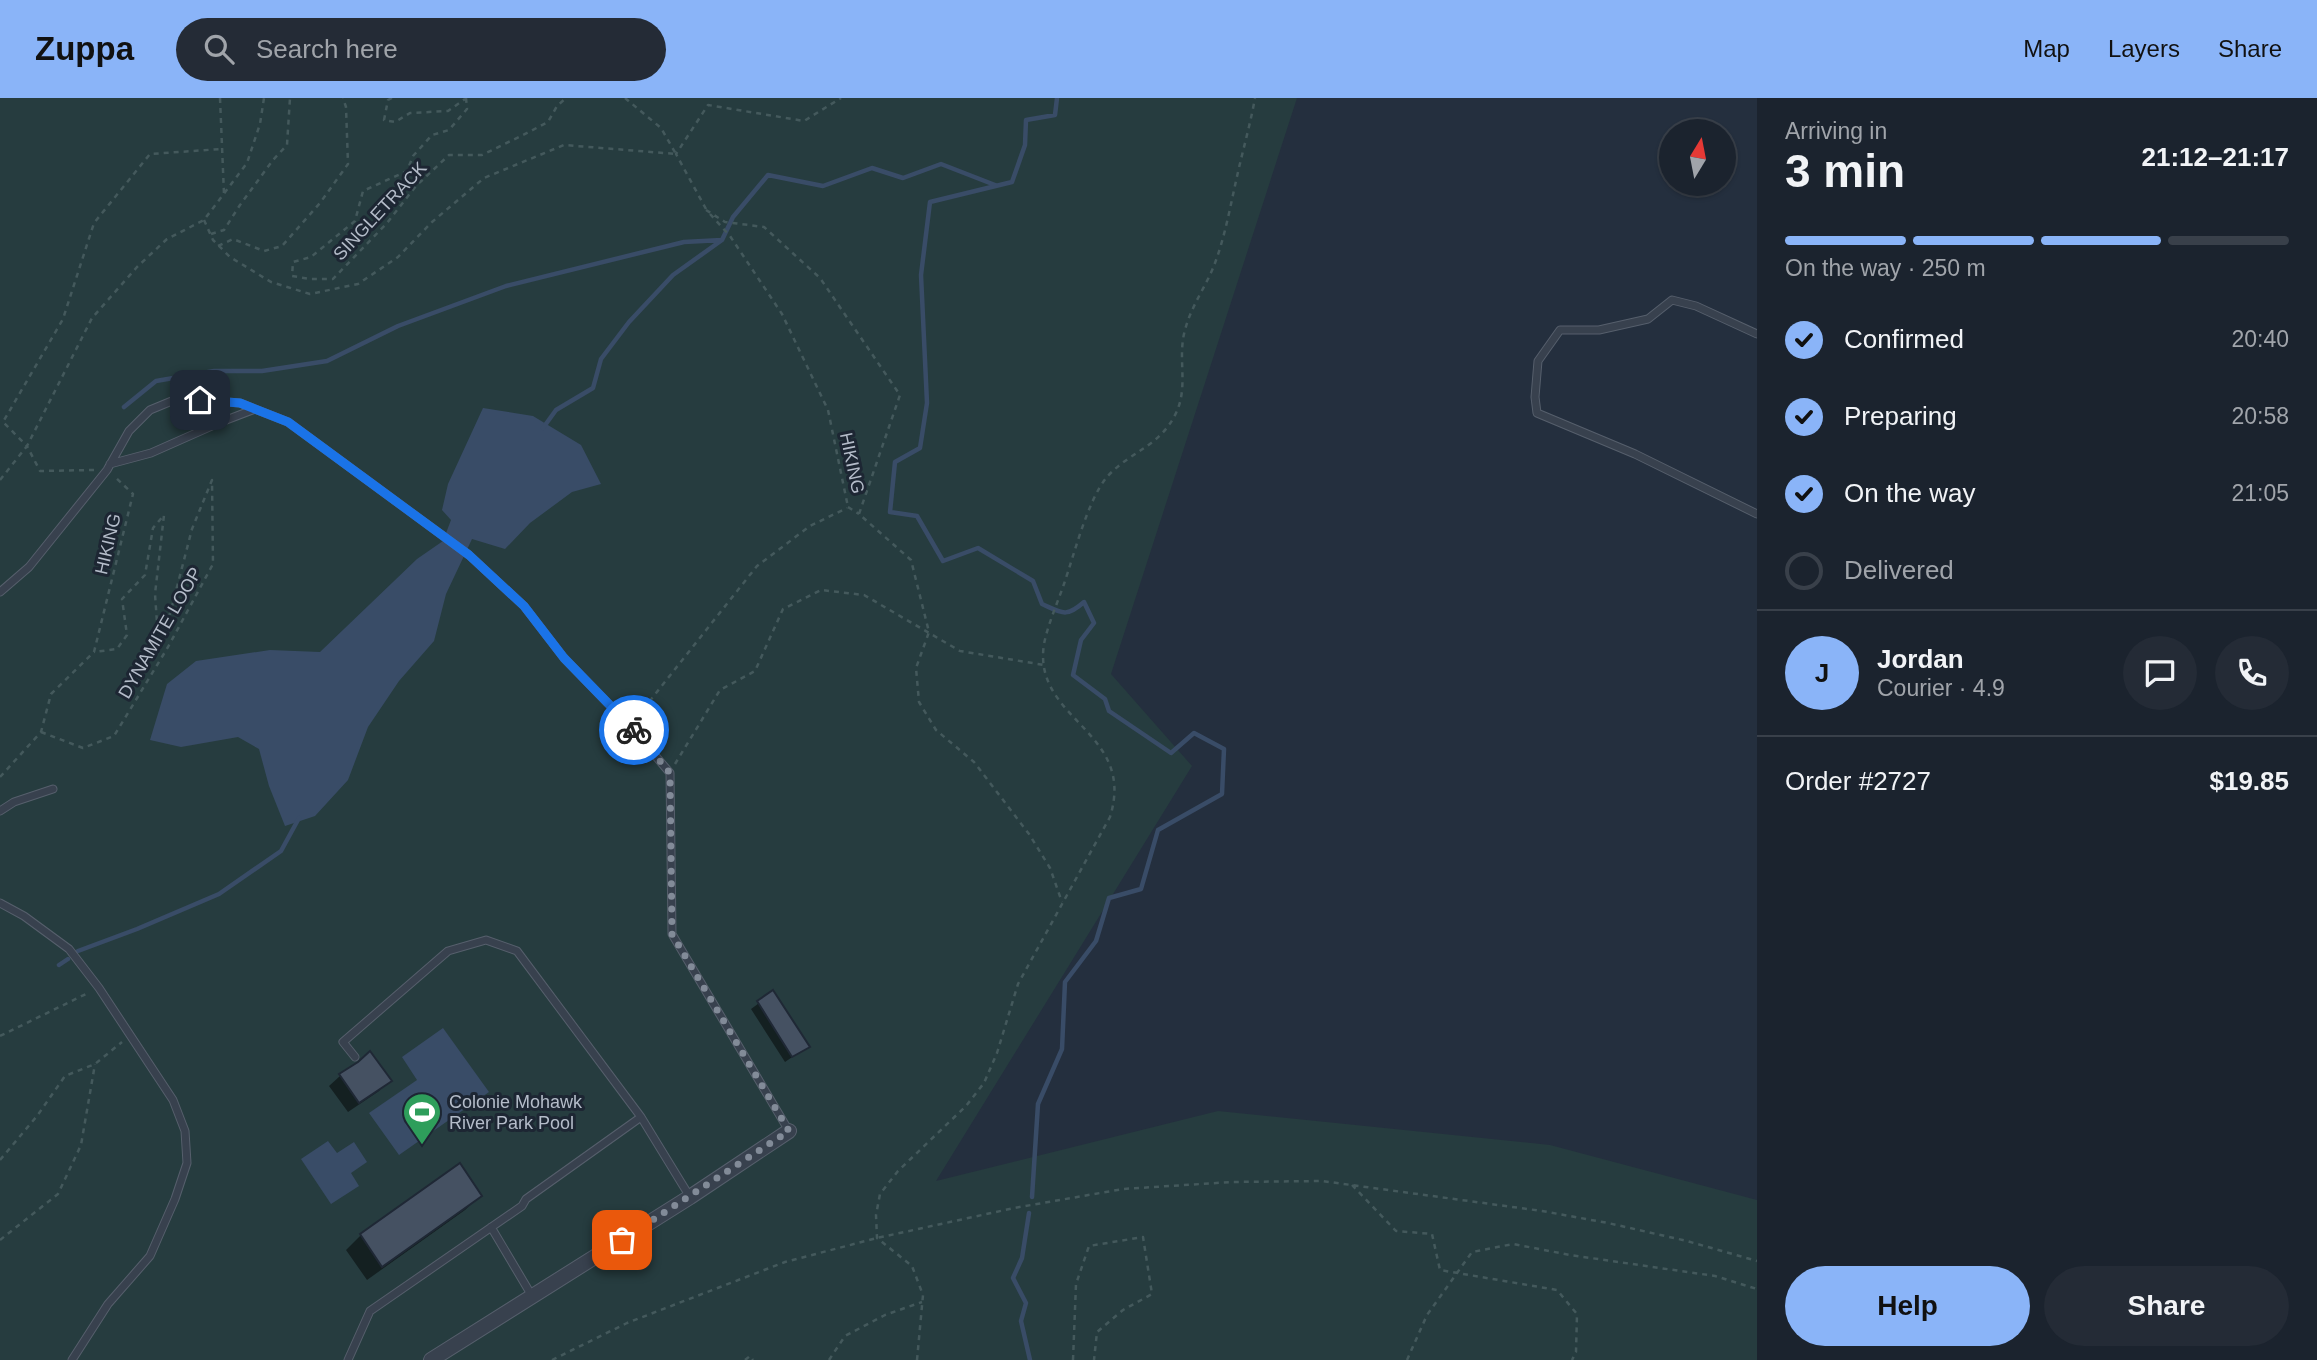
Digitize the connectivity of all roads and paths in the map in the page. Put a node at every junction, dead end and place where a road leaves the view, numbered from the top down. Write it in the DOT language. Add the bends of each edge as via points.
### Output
graph roads {
  1 [pos="220,98"];
  2 [pos="264,98"];
  3 [pos="290,98"];
  4 [pos="343,98"];
  5 [pos="393,98"];
  6 [pos="466,98"];
  7 [pos="566,98"];
  8 [pos="625,98"];
  9 [pos="841,98"];
  10 [pos="1255,98"];
  11 [pos="221,149"];
  12 [pos="676,154"];
  13 [pos="224,194"];
  14 [pos="706,210"];
  15 [pos="204,220"];
  16 [pos="211,234"];
  17 [pos="218,246"];
  18 [pos="1757,334"];
  19 [pos="255,410"];
  20 [pos="27,446"];
  21 [pos="108,467"];
  22 [pos="0,480"];
  23 [pos="848,507"];
  24 [pos="859,514"];
  25 [pos="1757,514"];
  26 [pos="0,592"];
  27 [pos="929,632"];
  28 [pos="94,652"];
  29 [pos="1044,665"];
  30 [pos="630,726"];
  31 [pos="41,732"];
  32 [pos="670,773"];
  33 [pos="0,777"];
  34 [pos="53,789"];
  35 [pos="0,811"];
  36 [pos="1062,902"];
  37 [pos="0,903"];
  38 [pos="99,988"];
  39 [pos="130,1036"];
  40 [pos="0,1037"];
  41 [pos="355,1057"];
  42 [pos="94,1064"];
  43 [pos="640,1117"];
  44 [pos="789,1131"];
  45 [pos="0,1160"];
  46 [pos="1352,1185"];
  47 [pos="690,1197"];
  48 [pos="491,1227"];
  49 [pos="877,1238"];
  50 [pos="0,1240"];
  51 [pos="1757,1261"];
  52 [pos="1458,1273"];
  53 [pos="1757,1289"];
  54 [pos="532,1296"];
  55 [pos="922,1302"];
  56 [pos="72,1360"];
  57 [pos="348,1360"];
  58 [pos="431,1360"];
  59 [pos="552,1360"];
  60 [pos="745,1360"];
  61 [pos="753,1360"];
  62 [pos="829,1360"];
  63 [pos="917,1360"];
  64 [pos="1073,1360"];
  65 [pos="1094,1360"];
  66 [pos="1407,1360"];
  67 [pos="1572,1360"];
  1 -- 11 [label="path"];
  2 -- 13 [label="path" via="247,163"];
  3 -- 16 [label="path" via="287,145 225,230"];
  4 -- 17 [label="path" via="348,164 320,203 282,246 264,251 233,239"];
  5 -- 6 [label="path, SINGLETRACK" via="388,100 384,120 395,122 410,113 448,111"];
  6 -- 7 [label="path, SINGLETRACK" via="467,109 449,130 432,135 413,156 407,171 363,191 355,221 311,257 293,262 292,276 333,279 449,155 482,155 548,122"];
  8 -- 12 [label="path, HIKING" via="661,128"];
  9 -- 12 [label="path" via="804,121 708,105"];
  10 -- 29 [label="path" via="1220,248 1184,332 1184,380 1178,410 1158,439 1124,461 1101,485 1051,622"];
  11 -- 13 [label="path"];
  11 -- 20 [label="path" via="150,154 94,223 64,319 4,422"];
  12 -- 14 [label="path, HIKING"];
  12 -- 17 [label="path" via="564,145 484,178 398,257 358,284 310,294 271,282"];
  13 -- 15 [label="path"];
  14 -- 23 [label="path, HIKING" via="730,236 782,314 828,410"];
  14 -- 24 [label="path" via="725,222 764,228 820,278 900,395"];
  15 -- 16 [label="path"];
  15 -- 20 [label="path" via="167,239 92,318"];
  16 -- 17 [label="path"];
  18 -- 25 [label="lane" via="1672,300 1648,319 1599,330 1560,330 1538,361 1535,397 1537,413 1635,454"];
  19 -- 21 [label="lane"];
  19 -- 21 [label="lane" via="240,403 180,398 150,410 130,431"];
  19 -- 30 [label="lane" via="288,422 469,555 524,606 564,658"];
  20 -- 21 [label="path" via="40,471"];
  20 -- 22 [label="path"];
  21 -- 26 [label="lane" via="29,567"];
  21 -- 28 [label="path, HIKING" via="133,494"];
  23 -- 24 [label="path"];
  23 -- 30 [label="path, HIKING" via="810,526 757,566"];
  24 -- 27 [label="path" via="911,560"];
  27 -- 29 [label="path" via="960,651"];
  27 -- 32 [label="path" via="864,594 821,590 783,609 755,671 720,690"];
  27 -- 36 [label="path" via="916,668 919,702 936,730 974,762 1029,834 1050,868"];
  28 -- 31 [label="path" via="51,694"];
  28 -- 31 [label="path, DYNAMITE LOOP" via="117,649 127,635 122,599 145,575 153,528 164,515 155,594 158,623 170,614 192,529 212,480 213,564 114,736 83,748"];
  29 -- 36 [label="path" via="1058,700 1107,755 1115,788 1110,817"];
  30 -- 32 [label="lane"];
  31 -- 33 [label="path"];
  32 -- 44 [label="lane" via="672,934"];
  34 -- 35 [label="lane"];
  36 -- 49 [label="path" via="1018,984 984,1083 880,1194"];
  37 -- 38 [label="lane" via="69,949"];
  38 -- 39 [label="lane"];
  38 -- 40 [label="path"];
  39 -- 42 [label="path"];
  39 -- 56 [label="lane" via="173,1100 185,1131 187,1163 150,1256 108,1304"];
  41 -- 43 [label="lane" via="343,1042 448,951 486,940 517,951"];
  42 -- 45 [label="path" via="65,1076"];
  42 -- 50 [label="path" via="81,1145 58,1194"];
  43 -- 47 [label="lane"];
  43 -- 48 [label="lane"];
  44 -- 47 [label="street"];
  46 -- 49 [label="path" via="1232,1182 1123,1189"];
  46 -- 51 [label="path" via="1608,1223"];
  46 -- 52 [label="path" via="1396,1231 1432,1234 1440,1270"];
  47 -- 54 [label="street"];
  48 -- 54 [label="lane"];
  48 -- 57 [label="lane" via="370,1311"];
  49 -- 55 [label="path" via="912,1266"];
  49 -- 59 [label="path" via="785,1262 724,1284 627,1323"];
  52 -- 53 [label="path" via="1472,1252 1513,1244 1716,1276"];
  52 -- 66 [label="path" via="1427,1315"];
  52 -- 67 [label="path" via="1557,1290 1577,1314"];
  54 -- 58 [label="street"];
  55 -- 62 [label="path" via="845,1336"];
  55 -- 63 [label="path"];
  60 -- 61 [label="path" via="750,1356"];
  64 -- 65 [label="path" via="1076,1284 1089,1246 1143,1237 1152,1294 1097,1332"];
}
